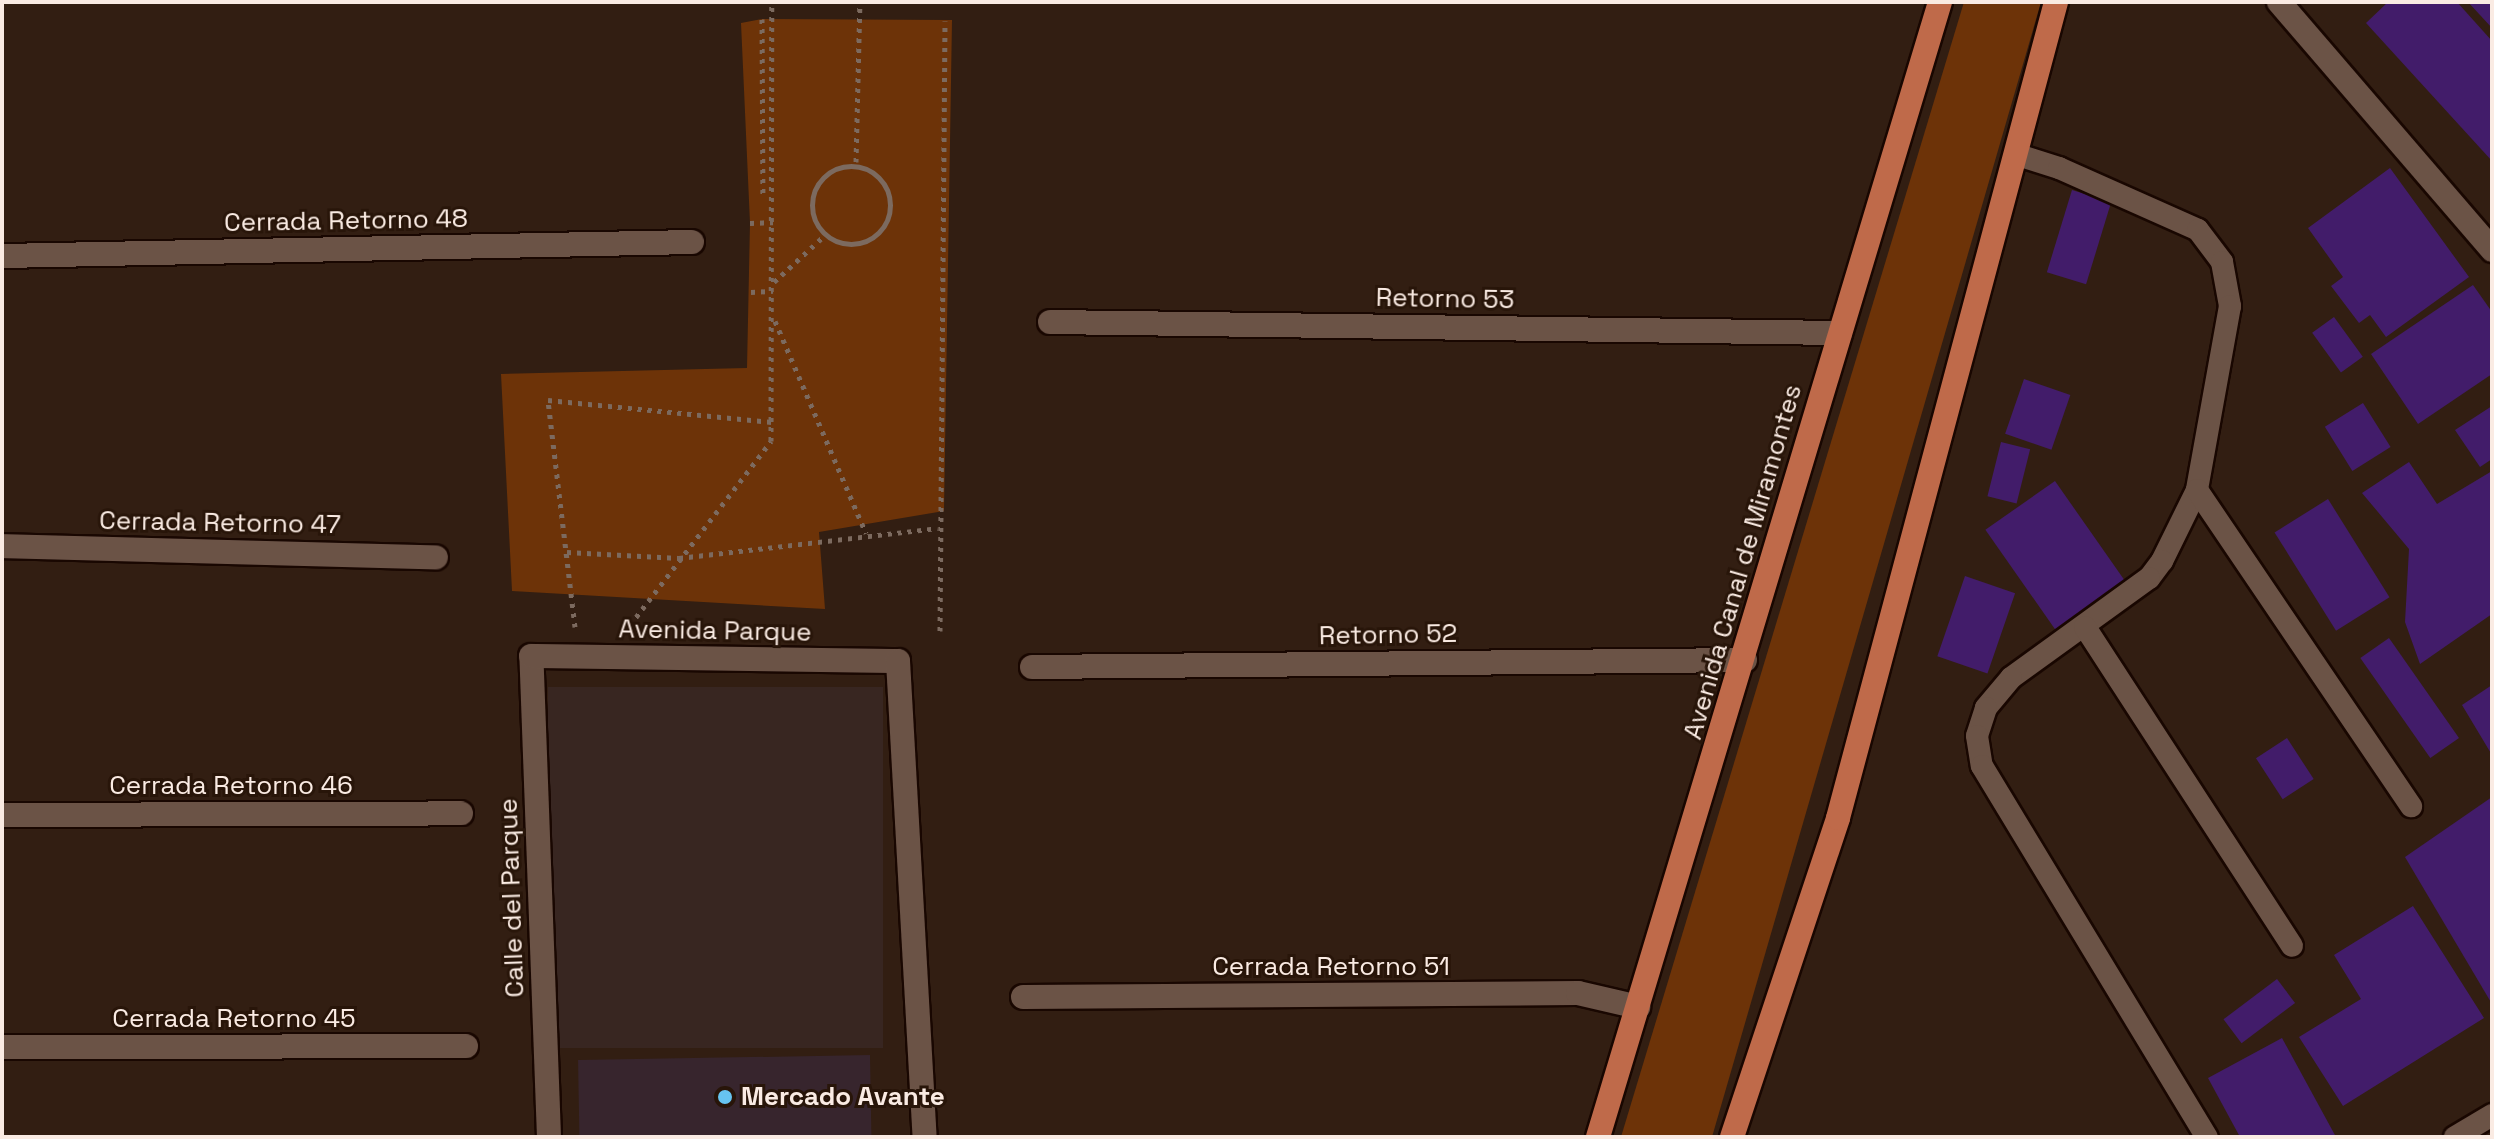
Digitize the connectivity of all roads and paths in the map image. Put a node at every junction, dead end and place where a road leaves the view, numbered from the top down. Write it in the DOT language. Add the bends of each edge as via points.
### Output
graph roads {
  1 [pos="772,2"];
  2 [pos="860,2"];
  3 [pos="1940,2"];
  4 [pos="2056,2"];
  5 [pos="2279,2"];
  6 [pos="762,19"];
  7 [pos="945,21"];
  8 [pos="773,130"];
  9 [pos="763,132"];
  10 [pos="2018,155"];
  11 [pos="856,162"];
  12 [pos="763,196"];
  13 [pos="773,222"];
  14 [pos="750,223"];
  15 [pos="823,237"];
  16 [pos="692,242"];
  17 [pos="2492,250"];
  18 [pos="2,256"];
  19 [pos="773,282"];
  20 [pos="773,291"];
  21 [pos="751,292"];
  22 [pos="773,316"];
  23 [pos="1050,322"];
  24 [pos="1840,333"];
  25 [pos="774,422"];
  26 [pos="2197,490"];
  27 [pos="937,528"];
  28 [pos="866,533"];
  29 [pos="2,546"];
  30 [pos="567,552"];
  31 [pos="436,557"];
  32 [pos="679,558"];
  33 [pos="2085,627"];
  34 [pos="940,631"];
  35 [pos="531,656"];
  36 [pos="578,657"];
  37 [pos="607,657"];
  38 [pos="1745,660"];
  39 [pos="1032,667"];
  40 [pos="2411,806"];
  41 [pos="461,813"];
  42 [pos="2,815"];
  43 [pos="2292,946"];
  44 [pos="1023,997"];
  45 [pos="1638,1007"];
  46 [pos="466,1046"];
  47 [pos="2,1047"];
  48 [pos="2492,1115"];
  49 [pos="549,1137"];
  50 [pos="925,1137"];
  51 [pos="1598,1137"];
  52 [pos="1732,1137"];
  53 [pos="2207,1137"];
  54 [pos="2455,1137"];
  1 -- 8 [label="path"];
  2 -- 11 [label="path"];
  3 -- 24 [label="main road, Avenida Canal de Miramontes"];
  4 -- 10 [label="main road"];
  5 -- 17 [label="street"];
  6 -- 9 [label="path"];
  7 -- 27 [label="path"];
  8 -- 9 [label="path"];
  8 -- 13 [label="path"];
  9 -- 12 [label="path"];
  10 -- 26 [label="lane" via="2198,230 2222,262 2230,306"];
  10 -- 52 [label="main road" via="1838,818"];
  11 -- 15 [label="path" via="833,170 817,184 814,222"];
  11 -- 15 [label="path" via="870,169 890,195 882,228 870,239 851,244"];
  13 -- 14 [label="path"];
  13 -- 19 [label="path"];
  15 -- 19 [label="path"];
  16 -- 18 [label="street, Cerrada Retorno 48"];
  19 -- 20 [label="path"];
  20 -- 21 [label="path"];
  20 -- 22 [label="path"];
  22 -- 25 [label="path"];
  22 -- 28 [label="path"];
  23 -- 24 [label="street, Retorno 53"];
  24 -- 38 [label="main road, Avenida Canal de Miramontes"];
  25 -- 30 [label="path" via="548,400"];
  25 -- 32 [label="path" via="771,441"];
  26 -- 33 [label="lane" via="2149,578"];
  26 -- 40 [label="lane"];
  27 -- 28 [label="path"];
  27 -- 34 [label="path"];
  28 -- 32 [label="path"];
  29 -- 31 [label="street, Cerrada Retorno 47"];
  30 -- 32 [label="path"];
  30 -- 36 [label="path"];
  32 -- 37 [label="path"];
  33 -- 43 [label="lane"];
  33 -- 53 [label="lane" via="2011,678 1986,708 1977,736 1982,766"];
  35 -- 36 [label="street, Avenida Parque"];
  35 -- 49 [label="street, Calle del Parque"];
  36 -- 37 [label="street, Avenida Parque"];
  37 -- 50 [label="street, Avenida Parque" via="898,661"];
  38 -- 39 [label="street, Retorno 52"];
  38 -- 45 [label="main road, Avenida Canal de Miramontes"];
  41 -- 42 [label="street, Cerrada Retorno 46"];
  44 -- 45 [label="street, Cerrada Retorno 51" via="1578,993"];
  45 -- 51 [label="main road, Avenida Canal de Miramontes"];
  46 -- 47 [label="street, Cerrada Retorno 45"];
  48 -- 54 [label="lane"];
}
